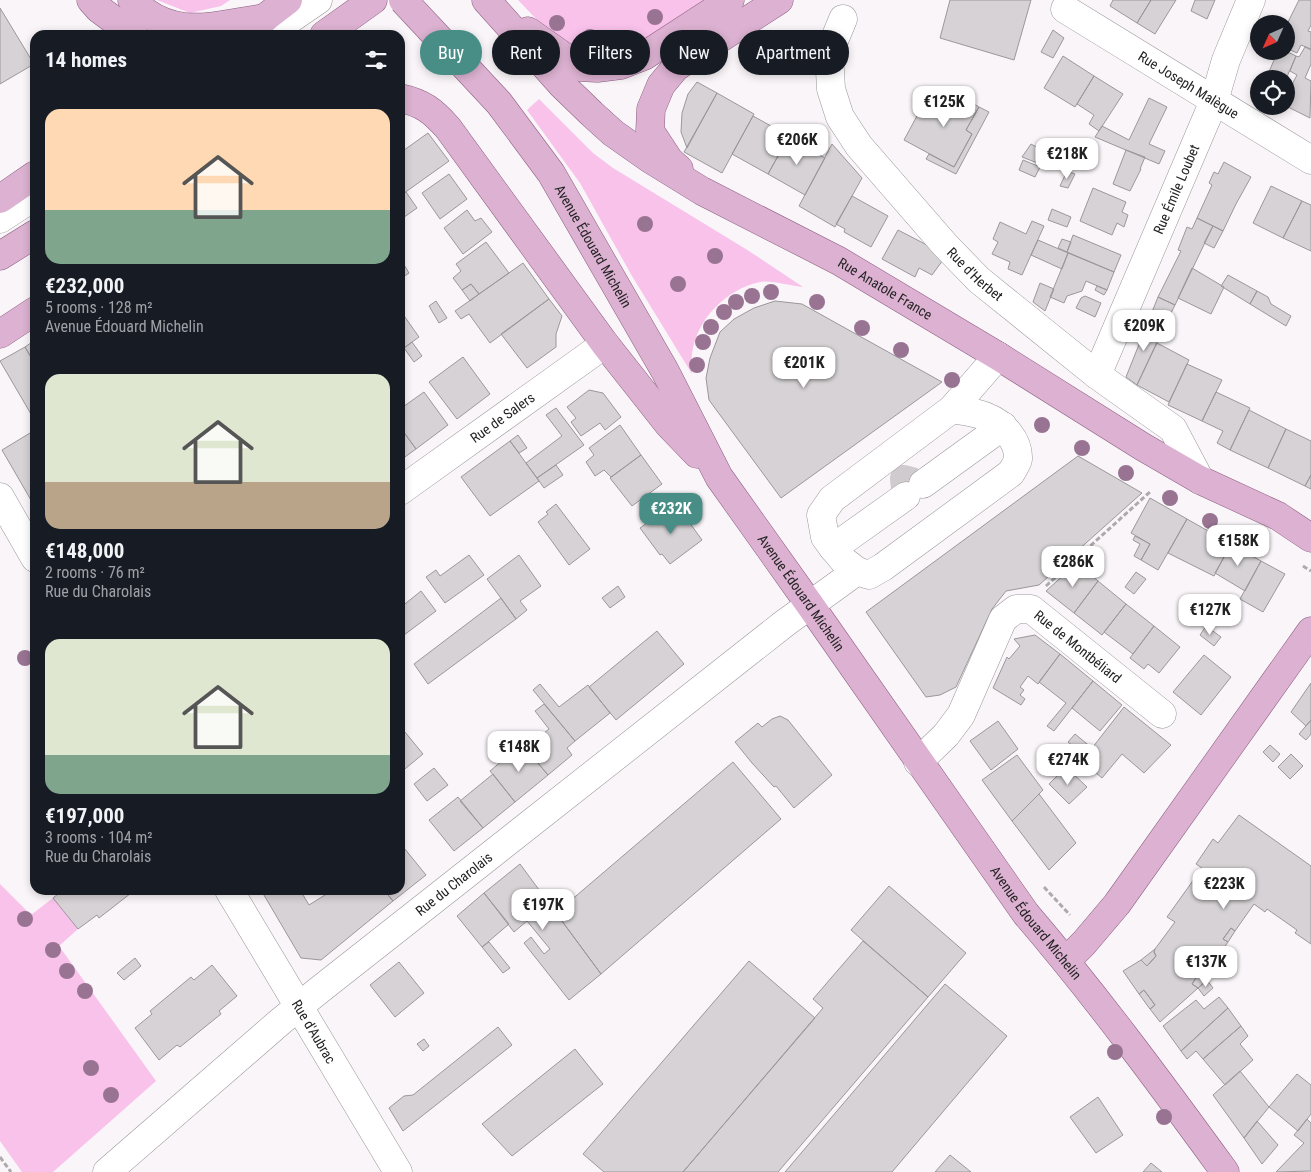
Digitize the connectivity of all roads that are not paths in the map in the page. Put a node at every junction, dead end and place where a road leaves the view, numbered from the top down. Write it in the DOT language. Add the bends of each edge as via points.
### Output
graph roads {
  1 [pos="132,0"];
  2 [pos="288,0"];
  3 [pos="318,0"];
  4 [pos="373,0"];
  5 [pos="403,0"];
  6 [pos="730,0"];
  7 [pos="779,0"];
  8 [pos="1251,0"];
  9 [pos="487,1"];
  10 [pos="95,4"];
  11 [pos="1065,9"];
  12 [pos="843,19"];
  13 [pos="266,27"];
  14 [pos="104,30"];
  15 [pos="128,30"];
  16 [pos="331,30"];
  17 [pos="405,99"];
  18 [pos="1214,101"];
  19 [pos="1311,160"];
  20 [pos="30,178"];
  21 [pos="702,191"];
  22 [pos="0,199"];
  23 [pos="30,199"];
  24 [pos="0,219"];
  25 [pos="30,237"];
  26 [pos="0,256"];
  27 [pos="30,314"];
  28 [pos="0,334"];
  29 [pos="605,344"];
  30 [pos="998,356"];
  31 [pos="1097,375"];
  32 [pos="952,409"];
  33 [pos="1003,426"];
  34 [pos="718,477"];
  35 [pos="1200,480"];
  36 [pos="405,487"];
  37 [pos="0,497"];
  38 [pos="1309,538"];
  39 [pos="833,548"];
  40 [pos="30,549"];
  41 [pos="857,571"];
  42 [pos="810,605"];
  43 [pos="1311,631"];
  44 [pos="1162,714"];
  45 [pos="918,762"];
  46 [pos="232,895"];
  47 [pos="1066,961"];
  48 [pos="299,1007"];
  49 [pos="107,1172"];
  50 [pos="398,1172"];
  51 [pos="1225,1172"];
  1 -- 13 [label="main road" via="142,11 159,21 184,28"];
  2 -- 13 [label="main road"];
  3 -- 13 [label="street"];
  4 -- 16 [label="main road"];
  5 -- 34 [label="main road, Avenue Édouard Michelin, bridge" via="499,103 551,173 664,370"];
  6 -- 9 [label="main road" via="644,56 621,65 597,68 579,67"];
  7 -- 21 [label="main road" via="676,67 661,86 651,109 650,131 669,160"];
  8 -- 18 [label="street, Rue Émile Loubet" via="1226,60"];
  9 -- 21 [label="main road, Rue Anatole France" via="562,85 613,133"];
  10 -- 14 [label="main road"];
  10 -- 15 [label="main road"];
  11 -- 18 [label="street, Rue Joseph Malègue"];
  12 -- 31 [label="street, Rue d'Herbet" via="829,53 831,89 840,117 859,146 944,245 979,280"];
  17 -- 29 [label="main road" via="433,111 448,128"];
  18 -- 19 [label="street, Rue Joseph Malègue"];
  18 -- 31 [label="street, Rue Émile Loubet"];
  20 -- 22 [label="main road"];
  21 -- 30 [label="main road, Rue Anatole France" via="839,262"];
  23 -- 24 [label="street"];
  25 -- 26 [label="main road"];
  27 -- 28 [label="main road"];
  29 -- 34 [label="main road" via="669,425"];
  29 -- 36 [label="street, Rue de Salers"];
  30 -- 32 [label="street"];
  30 -- 35 [label="main road, Rue Anatole France"];
  31 -- 35 [label="street, Rue d'Herbet" via="1173,429"];
  32 -- 33 [label="street" via="987,416"];
  32 -- 39 [label="street" via="832,499 822,515 825,536"];
  33 -- 39 [label="street"];
  33 -- 41 [label="street" via="1017,450 1018,461 1011,473 883,567 869,574"];
  34 -- 42 [label="main road, Avenue Édouard Michelin"];
  35 -- 38 [label="main road, Rue Anatole France" via="1278,516"];
  37 -- 40 [label="street"];
  39 -- 41 [label="street"];
  41 -- 42 [label="street, Rue du Charolais"];
  42 -- 45 [label="main road, Avenue Édouard Michelin"];
  42 -- 48 [label="street, Rue du Charolais"];
  43 -- 47 [label="main road" via="1117,904"];
  44 -- 45 [label="street, Rue de Montbéliard" via="1031,608 1016,609 1003,619 961,715"];
  45 -- 47 [label="main road, Avenue Édouard Michelin" via="1026,914"];
  46 -- 48 [label="street, Rue d'Aubrac"];
  47 -- 51 [label="main road, Avenue Édouard Michelin"];
  48 -- 49 [label="street, Rue du Charolais"];
  48 -- 50 [label="street, Rue d'Aubrac"];
}
